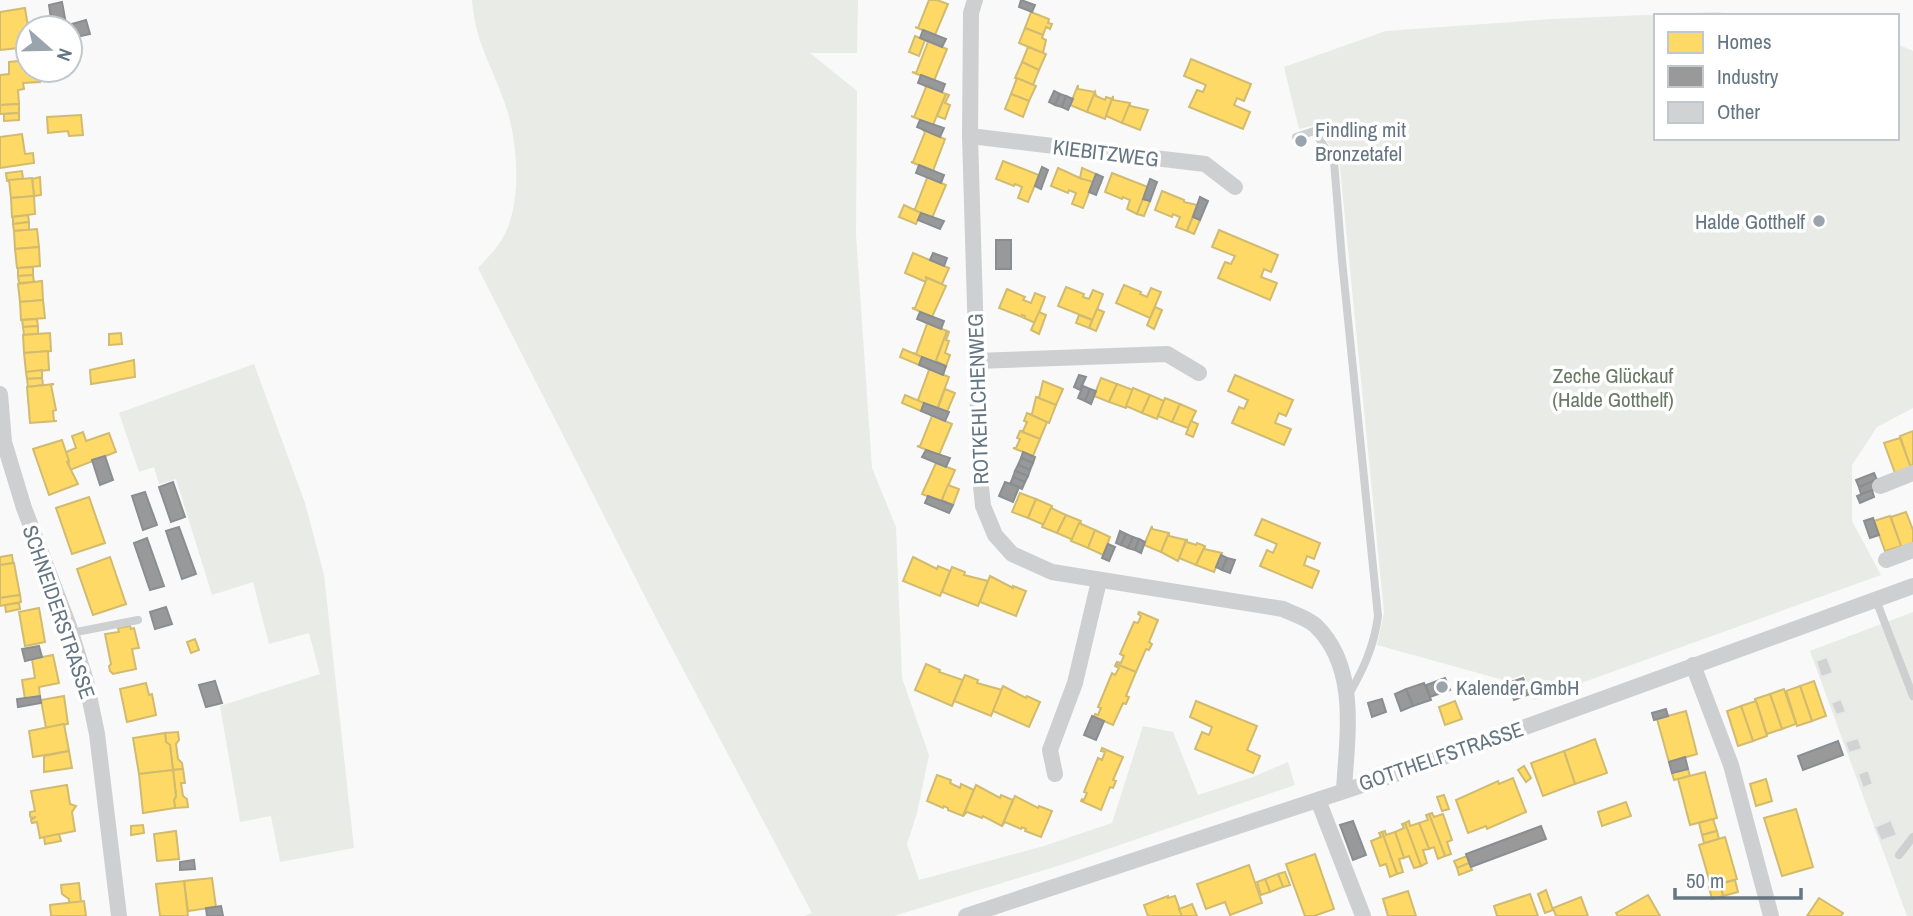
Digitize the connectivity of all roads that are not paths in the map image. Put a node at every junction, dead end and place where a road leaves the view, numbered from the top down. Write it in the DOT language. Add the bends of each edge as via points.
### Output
graph roads {
  1 [pos="975,0"];
  2 [pos="970,136"];
  3 [pos="1296,137"];
  4 [pos="1235,187"];
  5 [pos="976,360"];
  6 [pos="1199,373"];
  7 [pos="0,394"];
  8 [pos="1913,473"];
  9 [pos="1880,486"];
  10 [pos="1913,550"];
  11 [pos="1886,560"];
  12 [pos="1099,581"];
  13 [pos="1913,586"];
  14 [pos="1876,600"];
  15 [pos="138,620"];
  16 [pos="71,633"];
  17 [pos="1693,665"];
  18 [pos="1912,691"];
  19 [pos="1347,698"];
  20 [pos="1055,774"];
  21 [pos="1344,790"];
  22 [pos="1318,800"];
  23 [pos="1913,837"];
  24 [pos="1899,856"];
  25 [pos="1011,909"];
  26 [pos="119,916"];
  27 [pos="966,916"];
  28 [pos="1363,916"];
  29 [pos="1771,916"];
  1 -- 2 [label="street, ROTKEHLCHENWEG" via="971,13"];
  2 -- 4 [label="street, KIEBITZWEG" via="1205,164"];
  2 -- 5 [label="street, ROTKEHLCHENWEG"];
  3 -- 19 [label="lane" via="1314,131 1334,161 1378,616 1366,663"];
  5 -- 6 [label="street" via="1167,354"];
  5 -- 12 [label="street, ROTKEHLCHENWEG" via="983,506 995,535 1012,554 1052,572"];
  7 -- 16 [label="street, SCHNEIDERSTRASSE" via="4,442"];
  8 -- 9 [label="street"];
  10 -- 11 [label="street"];
  12 -- 19 [label="street, ROTKEHLCHENWEG" via="1283,609 1315,625 1337,653"];
  12 -- 20 [label="street" via="1075,683 1050,750"];
  13 -- 14 [label="street, GOTTHELFSTRASSE"];
  14 -- 17 [label="street, GOTTHELFSTRASSE"];
  14 -- 18 [label="lane"];
  15 -- 16 [label="lane"];
  16 -- 26 [label="street, SCHNEIDERSTRASSE" via="97,734"];
  17 -- 21 [label="street, GOTTHELFSTRASSE"];
  17 -- 29 [label="street" via="1731,765"];
  19 -- 21 [label="street, ROTKEHLCHENWEG"];
  21 -- 22 [label="street, GOTTHELFSTRASSE"];
  22 -- 25 [label="street, GOTTHELFSTRASSE"];
  22 -- 28 [label="street"];
  23 -- 24 [label="lane"];
  25 -- 27 [label="street, GOTTHELFSTRASSE"];
}
